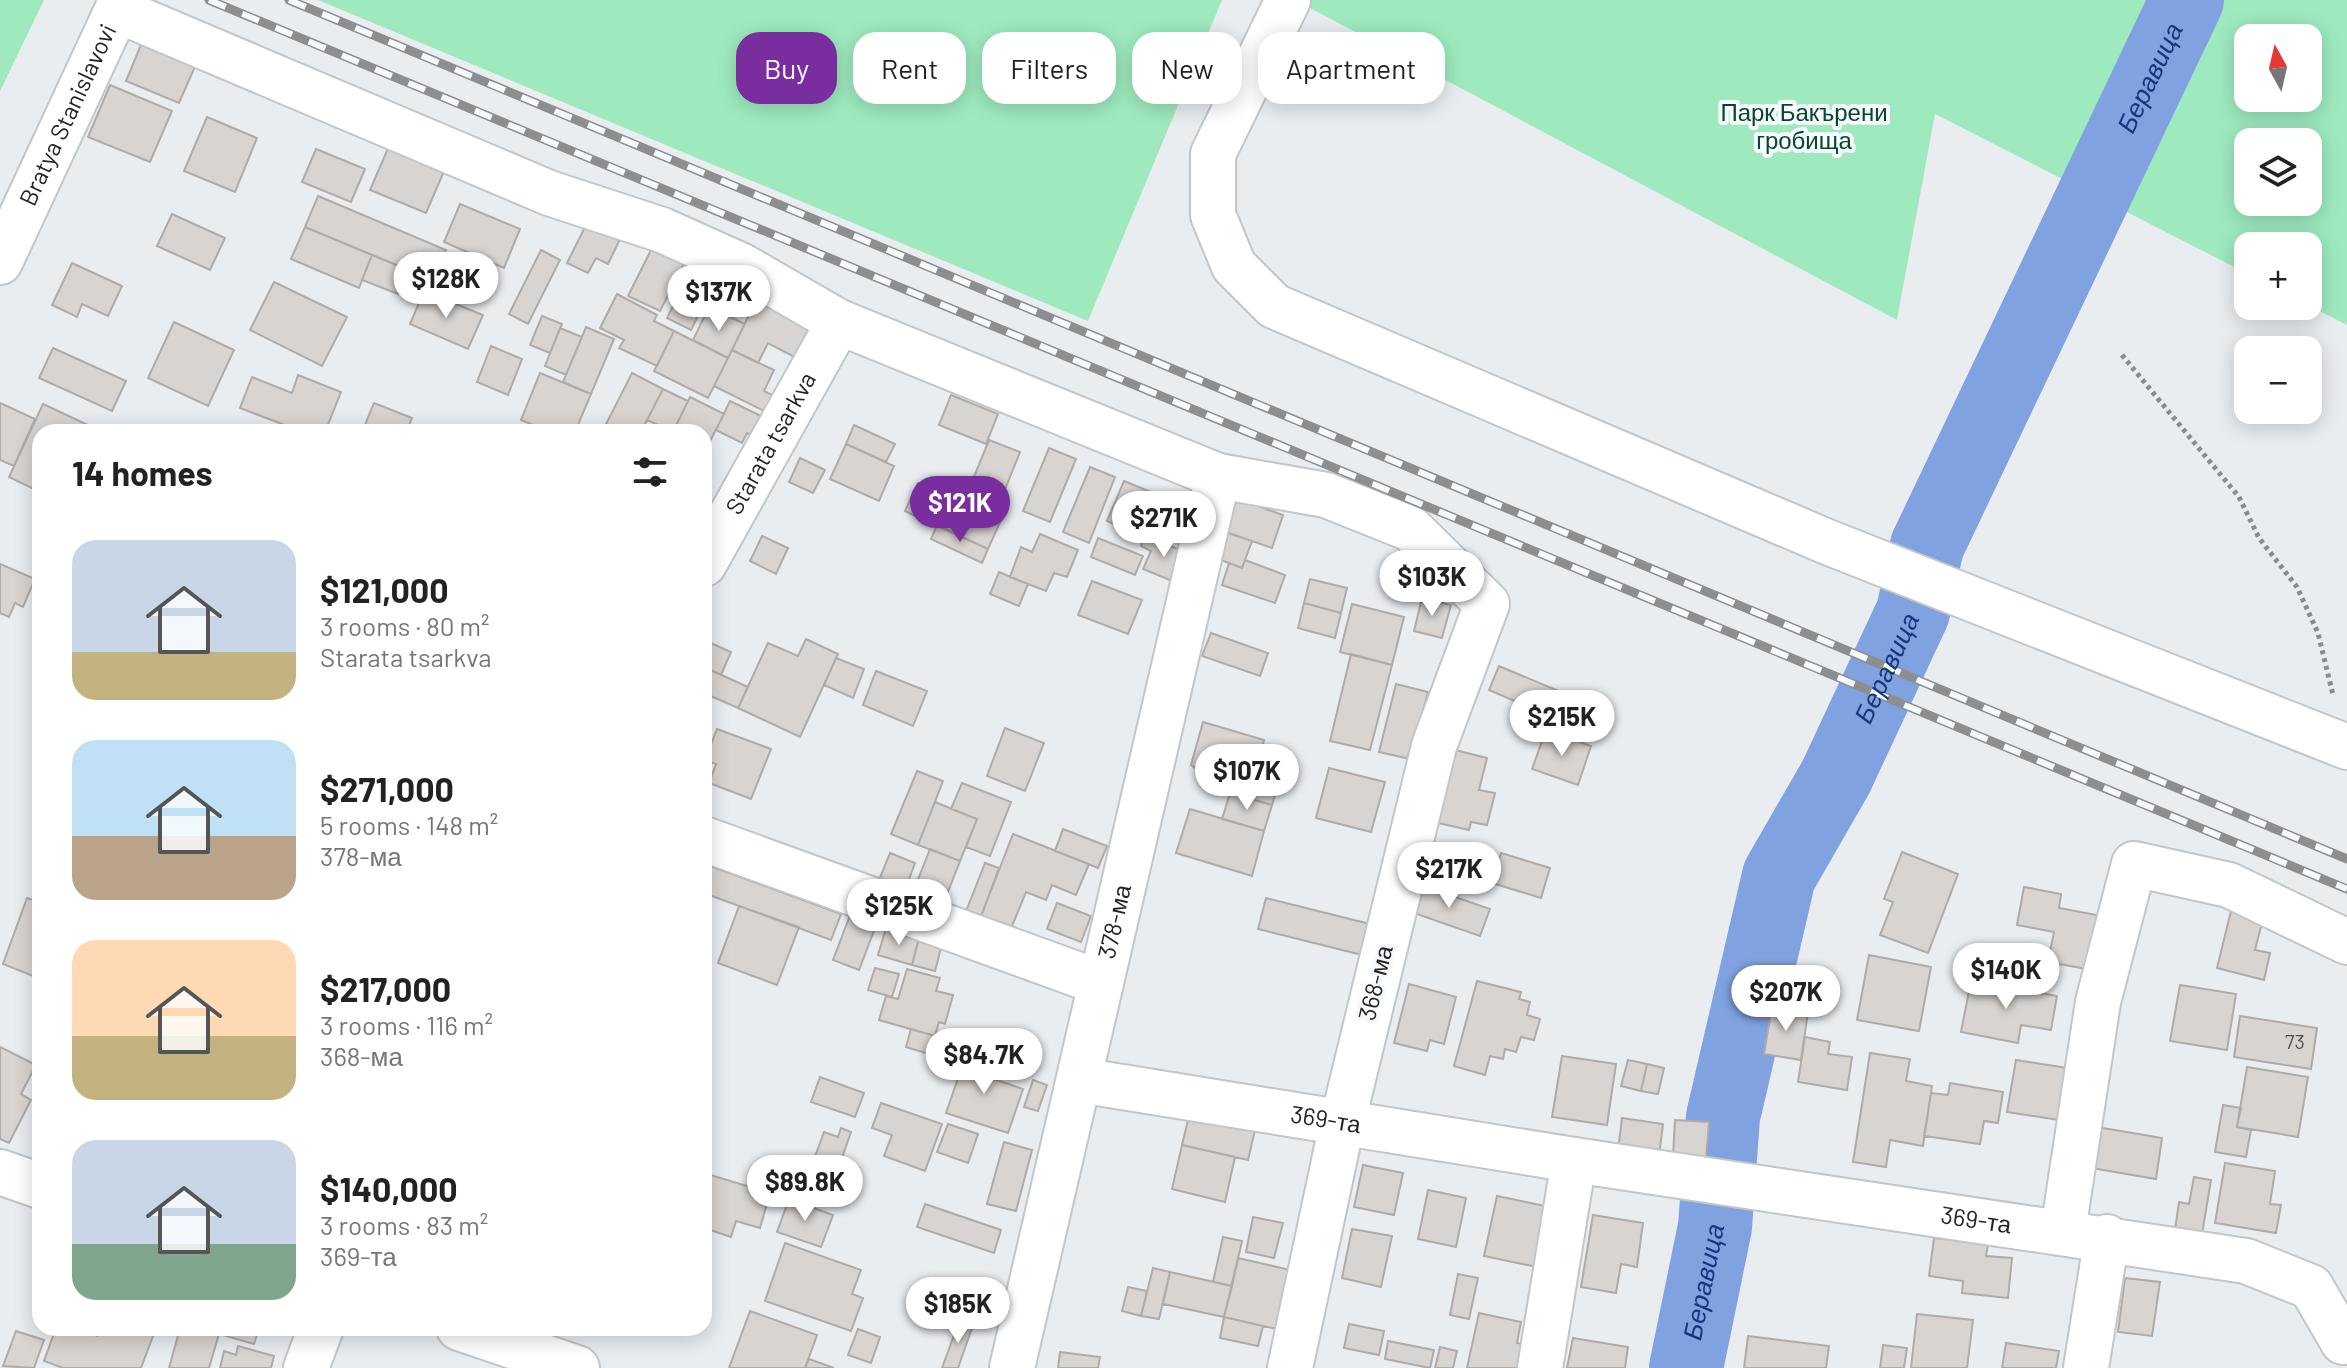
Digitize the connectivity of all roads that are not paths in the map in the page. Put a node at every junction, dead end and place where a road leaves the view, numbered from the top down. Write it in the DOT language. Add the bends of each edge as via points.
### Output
graph roads {
  1 [pos="1288,0"];
  2 [pos="0,262"];
  3 [pos="839,322"];
  4 [pos="1218,476"];
  5 [pos="712,550"];
  6 [pos="2343,745"];
  7 [pos="712,842"];
  8 [pos="2347,942"];
  9 [pos="1101,983"];
  10 [pos="1079,1080"];
  11 [pos="1342,1124"];
  12 [pos="1574,1160"];
  13 [pos="2063,1231"];
  14 [pos="2107,1237"];
  15 [pos="318,1336"];
  16 [pos="483,1336"];
  17 [pos="2344,1338"];
  18 [pos="306,1368"];
  19 [pos="577,1368"];
  20 [pos="1012,1368"];
  21 [pos="1290,1368"];
  22 [pos="1540,1368"];
  23 [pos="2086,1368"];
  1 -- 6 [label="street" via="1213,154 1213,215 1234,266 1274,306 1859,554"];
  2 -- 3 [label="street, Bratya Stanislavovi" via="117,10 549,193 662,230 742,266"];
  3 -- 4 [label="street"];
  3 -- 5 [label="street, Starata tsarkva"];
  4 -- 9 [label="street, 378-ма"];
  4 -- 11 [label="street, 368-ма" via="1326,495 1411,529 1487,604 1434,746"];
  7 -- 9 [label="street"];
  8 -- 13 [label="street" via="2229,885 2134,864 2098,1002"];
  9 -- 10 [label="street, 378-ма"];
  10 -- 11 [label="street, 369-та"];
  10 -- 20 [label="street, 378-ма"];
  11 -- 12 [label="street, 369-та"];
  11 -- 21 [label="street, 368-ма"];
  12 -- 13 [label="street, 369-та"];
  12 -- 22 [label="street"];
  13 -- 14 [label="street, 369-та"];
  14 -- 17 [label="street, 369-та" via="2246,1261 2311,1287"];
  14 -- 23 [label="street"];
  15 -- 18 [label="street"];
  16 -- 19 [label="street"];
}
